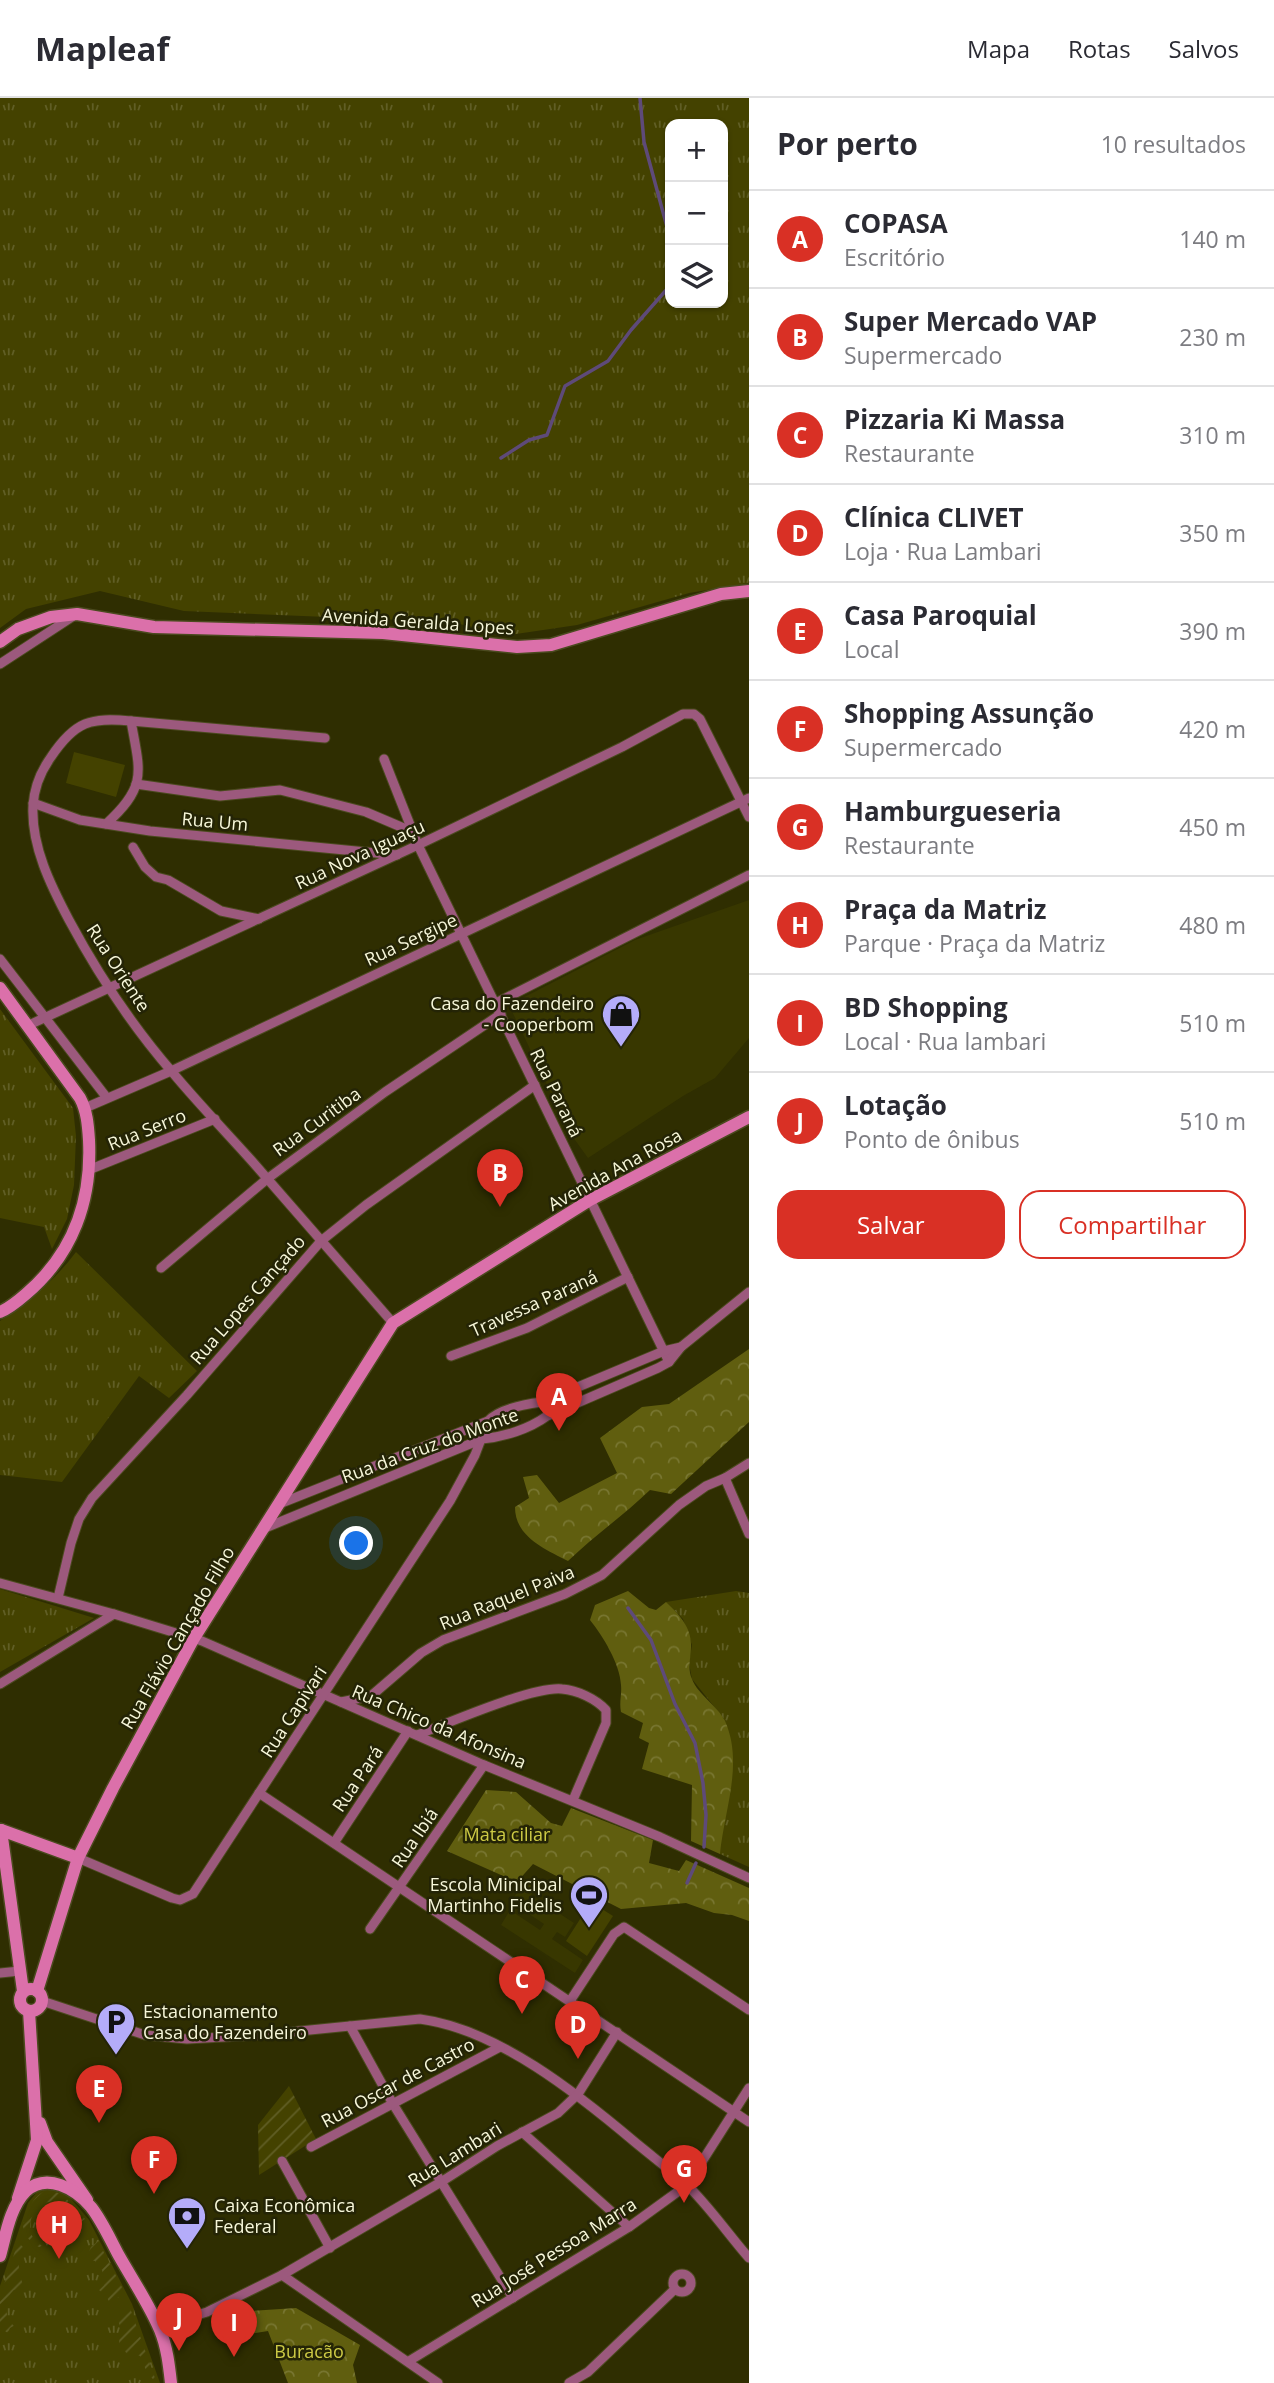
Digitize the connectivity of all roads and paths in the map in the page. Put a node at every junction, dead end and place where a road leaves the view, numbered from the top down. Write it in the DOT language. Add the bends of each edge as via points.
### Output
graph roads {
  1 [pos="749,591"];
  2 [pos="77,614"];
  3 [pos="0,642"];
  4 [pos="0,664"];
  5 [pos="131,721"];
  6 [pos="325,738"];
  7 [pos="384,760"];
  8 [pos="136,785"];
  9 [pos="745,800"];
  10 [pos="33,803"];
  11 [pos="749,817"];
  12 [pos="106,824"];
  13 [pos="413,832"];
  14 [pos="418,845"];
  15 [pos="134,847"];
  16 [pos="398,855"];
  17 [pos="749,875"];
  18 [pos="261,919"];
  19 [pos="463,933"];
  20 [pos="0,958"];
  21 [pos="0,988"];
  22 [pos="110,989"];
  23 [pos="496,1003"];
  24 [pos="501,1014"];
  25 [pos="44,1018"];
  26 [pos="29,1025"];
  27 [pos="171,1071"];
  28 [pos="535,1085"];
  29 [pos="107,1098"];
  30 [pos="85,1108"];
  31 [pos="749,1117"];
  32 [pos="215,1119"];
  33 [pos="90,1169"];
  34 [pos="267,1179"];
  35 [pos="590,1200"];
  36 [pos="321,1241"];
  37 [pos="162,1268"];
  38 [pos="628,1277"];
  39 [pos="749,1293"];
  40 [pos="0,1312"];
  41 [pos="393,1323"];
  42 [pos="681,1347"];
  43 [pos="664,1351"];
  44 [pos="451,1356"];
  45 [pos="669,1362"];
  46 [pos="488,1420"];
  47 [pos="481,1440"];
  48 [pos="749,1463"];
  49 [pos="725,1478"];
  50 [pos="277,1504"];
  51 [pos="260,1530"];
  52 [pos="749,1534"];
  53 [pos="0,1583"];
  54 [pos="58,1598"];
  55 [pos="114,1614"];
  56 [pos="194,1638"];
  57 [pos="0,1684"];
  58 [pos="324,1696"];
  59 [pos="340,1702"];
  60 [pos="412,1733"];
  61 [pos="484,1765"];
  62 [pos="259,1794"];
  63 [pos="573,1800"];
  64 [pos="0,1827"];
  65 [pos="16,1837"];
  66 [pos="334,1843"];
  67 [pos="5,1854"];
  68 [pos="78,1858"];
  69 [pos="749,1878"];
  70 [pos="399,1889"];
  71 [pos="370,1928"];
  72 [pos="20,1971"];
  73 [pos="0,1973"];
  74 [pos="34,1994"];
  75 [pos="570,2001"];
  76 [pos="749,2010"];
  77 [pos="29,2011"];
  78 [pos="350,2026"];
  79 [pos="617,2032"];
  80 [pos="500,2048"];
  81 [pos="749,2088"];
  82 [pos="578,2094"];
  83 [pos="393,2104"];
  84 [pos="36,2111"];
  85 [pos="733,2111"];
  86 [pos="749,2122"];
  87 [pos="522,2132"];
  88 [pos="312,2147"];
  89 [pos="282,2161"];
  90 [pos="441,2182"];
  91 [pos="687,2185"];
  92 [pos="91,2206"];
  93 [pos="8,2211"];
  94 [pos="629,2227"];
  95 [pos="330,2248"];
  96 [pos="0,2256"];
  97 [pos="749,2258"];
  98 [pos="282,2276"];
  99 [pos="675,2289"];
  100 [pos="513,2298"];
  101 [pos="158,2327"];
  102 [pos="409,2361"];
  103 [pos="171,2379"];
  104 [pos="438,2383"];
  105 [pos="569,2383"];
  1 -- 2 [label="main road, Avenida Geralda Lopes" via="721,594 551,645 525,647 383,633 154,627"];
  2 -- 3 [label="main road, Avenida Geralda Lopes" via="51,617 18,629"];
  2 -- 4 [label="street"];
  5 -- 6 [label="street, Rua Oriente"];
  5 -- 8 [label="street" via="138,757"];
  5 -- 10 [label="street, Rua Oriente" via="90,720 75,731 44,767"];
  7 -- 13 [label="street, Rua Paraná"];
  8 -- 12 [label="street" via="133,795"];
  8 -- 13 [label="street" via="220,796 281,789 366,813"];
  9 -- 11 [label="street"];
  9 -- 14 [label="street, Rua Nova Iguaçu" via="700,719 689,713"];
  9 -- 19 [label="street, Rua Sergipe"];
  10 -- 12 [label="street, Rua Um" via="68,817"];
  10 -- 22 [label="street, Rua Oriente" via="36,837 56,895"];
  12 -- 16 [label="street, Rua Um"];
  13 -- 14 [label="street, Rua Paraná"];
  14 -- 16 [label="street, Rua Nova Iguaçu"];
  14 -- 19 [label="street, Rua Paraná"];
  15 -- 18 [label="street" via="156,877 221,911"];
  16 -- 18 [label="street, Rua Nova Iguaçu"];
  17 -- 23 [label="street"];
  18 -- 22 [label="street, Rua Nova Iguaçu"];
  19 -- 23 [label="street, Rua Paraná"];
  19 -- 27 [label="street, Rua Sergipe"];
  20 -- 25 [label="street"];
  21 -- 26 [label="main road"];
  22 -- 25 [label="street, Rua Nova Iguaçu"];
  22 -- 27 [label="street, Rua Oriente"];
  23 -- 24 [label="street, Rua Paraná"];
  24 -- 28 [label="street, Rua Paraná"];
  24 -- 34 [label="street, Rua Curitiba"];
  25 -- 26 [label="street, Rua Nova Iguaçu"];
  25 -- 29 [label="street"];
  26 -- 30 [label="main road"];
  27 -- 29 [label="street, Rua Sergipe"];
  27 -- 32 [label="street, Rua Oriente"];
  28 -- 35 [label="street, Rua Paraná"];
  28 -- 36 [label="street, Rua Lopes Cançado"];
  29 -- 30 [label="street, Rua Sergipe"];
  30 -- 33 [label="main road"];
  31 -- 35 [label="main road, Avenida Ana Rosa"];
  32 -- 33 [label="street, Rua Serro"];
  32 -- 34 [label="street, Rua Oriente"];
  33 -- 40 [label="main road" via="84,1203 66,1248 47,1277"];
  34 -- 36 [label="street, Rua Oriente"];
  34 -- 37 [label="street, Rua Curitiba"];
  35 -- 38 [label="street, Rua Paraná"];
  35 -- 41 [label="main road, Avenida Ana Rosa"];
  36 -- 41 [label="street, Rua Oriente"];
  36 -- 54 [label="street, Rua Lopes Cançado" via="92,1498 79,1519"];
  38 -- 43 [label="street, Rua Paraná"];
  38 -- 44 [label="street, Travessa Paraná" via="527,1328"];
  39 -- 42 [label="street, Rua da Cruz do Monte"];
  41 -- 50 [label="main road, Rua Flávio Cançado Filho"];
  42 -- 43 [label="street, Rua da Cruz do Monte"];
  42 -- 45 [label="street, Rua da Cruz do Monte"];
  43 -- 45 [label="street, Rua Paraná"];
  43 -- 46 [label="street, Rua da Cruz do Monte"];
  45 -- 47 [label="street, Rua da Cruz do Monte" via="538,1422"];
  46 -- 47 [label="street, Rua Capivari"];
  46 -- 50 [label="street, Rua da Cruz do Monte"];
  47 -- 51 [label="street, Rua da Cruz do Monte"];
  47 -- 58 [label="street, Rua Capivari" via="466,1475"];
  48 -- 49 [label="street, Rua Raquel Paiva"];
  49 -- 52 [label="street"];
  49 -- 59 [label="street, Rua Raquel Paiva" via="679,1505 602,1575 565,1594 443,1640 371,1696"];
  50 -- 51 [label="main road, Rua Flávio Cançado Filho"];
  51 -- 56 [label="main road, Rua Flávio Cançado Filho"];
  53 -- 54 [label="street, Rua Chico da Afonsina"];
  54 -- 55 [label="street, Rua Chico da Afonsina"];
  55 -- 56 [label="street, Rua Chico da Afonsina"];
  55 -- 57 [label="street"];
  56 -- 58 [label="street, Rua Chico da Afonsina"];
  56 -- 68 [label="main road, Rua Flávio Cançado Filho"];
  58 -- 59 [label="street, Rua Chico da Afonsina"];
  58 -- 62 [label="street, Rua Capivari"];
  59 -- 60 [label="street, Rua Chico da Afonsina"];
  60 -- 61 [label="street, Rua Chico da Afonsina"];
  60 -- 63 [label="street" via="553,1689 591,1699 606,1710 606,1723"];
  60 -- 66 [label="street, Rua Pará"];
  61 -- 63 [label="street, Rua Chico da Afonsina"];
  61 -- 70 [label="street, Rua Ibiá"];
  62 -- 66 [label="street"];
  62 -- 68 [label="street, Rua Capivari" via="187,1898 163,1894"];
  63 -- 69 [label="street, Rua Chico da Afonsina"];
  64 -- 65 [label="main road"];
  64 -- 67 [label="main road"];
  65 -- 67 [label="main road"];
  65 -- 68 [label="main road"];
  66 -- 70 [label="street"];
  67 -- 72 [label="main road"];
  68 -- 74 [label="main road, Rua Flávio Cançado Filho"];
  70 -- 71 [label="street, Rua Ibiá"];
  70 -- 75 [label="street"];
  72 -- 73 [label="street"];
  72 -- 74 [label="main road"];
  74 -- 77 [label="main road" via="36,2010"];
  74 -- 77 [label="main road" via="20,1998"];
  74 -- 78 [label="street" via="160,2037 187,2039"];
  75 -- 76 [label="street" via="621,1927 637,1933"];
  75 -- 79 [label="street"];
  77 -- 84 [label="main road"];
  78 -- 80 [label="street" via="439,2021"];
  78 -- 83 [label="street"];
  79 -- 82 [label="street, Rua Lambari"];
  79 -- 85 [label="street"];
  80 -- 82 [label="street"];
  80 -- 83 [label="street, Rua Oscar de Castro"];
  81 -- 85 [label="street, Rua José Pessoa Marra"];
  82 -- 87 [label="street, Rua Lambari" via="558,2113"];
  82 -- 91 [label="street"];
  83 -- 88 [label="street, Rua Oscar de Castro"];
  83 -- 90 [label="street"];
  84 -- 92 [label="main road" via="47,2141"];
  84 -- 93 [label="main road" via="37,2145"];
  85 -- 86 [label="street"];
  85 -- 91 [label="street, Rua José Pessoa Marra"];
  87 -- 90 [label="street, Rua Lambari"];
  87 -- 94 [label="street"];
  89 -- 95 [label="street"];
  90 -- 95 [label="street, Rua Lambari"];
  90 -- 100 [label="street"];
  91 -- 94 [label="street, Rua José Pessoa Marra"];
  91 -- 97 [label="street"];
  92 -- 93 [label="main road" via="50,2182 27,2190"];
  92 -- 101 [label="main road"];
  93 -- 96 [label="main road"];
  94 -- 100 [label="street, Rua José Pessoa Marra"];
  95 -- 98 [label="street, Rua Lambari"];
  98 -- 101 [label="street" via="206,2312"];
  98 -- 102 [label="street"];
  99 -- 105 [label="street" via="587,2372"];
  100 -- 102 [label="street, Rua José Pessoa Marra"];
  101 -- 103 [label="main road"];
  102 -- 104 [label="street"];
}
